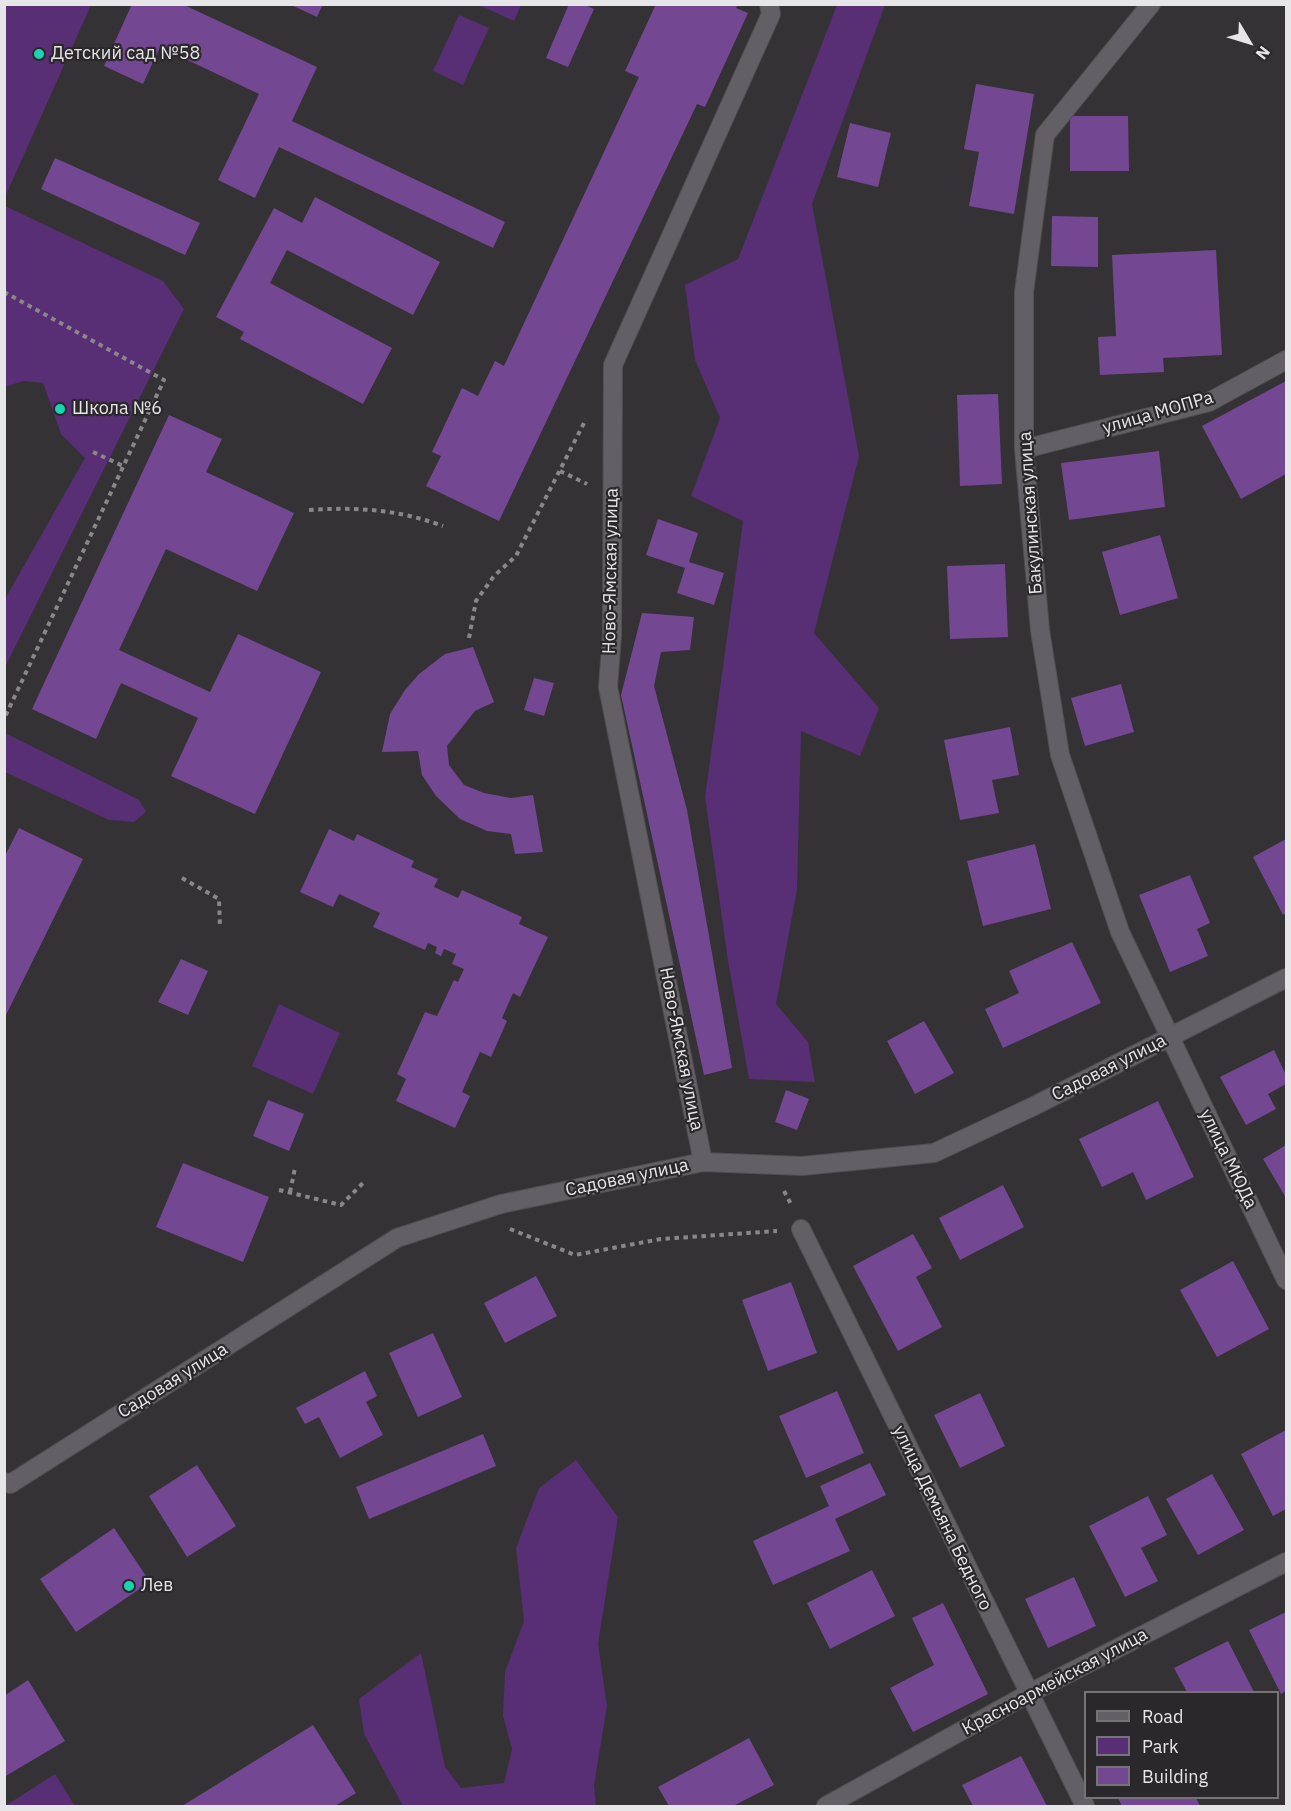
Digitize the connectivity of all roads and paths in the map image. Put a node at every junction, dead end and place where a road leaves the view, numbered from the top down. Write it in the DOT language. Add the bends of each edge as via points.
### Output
graph roads {
  1 [pos="769,4"];
  2 [pos="1150,4"];
  3 [pos="4,292"];
  4 [pos="1287,360"];
  5 [pos="586,418"];
  6 [pos="1024,449"];
  7 [pos="93,452"];
  8 [pos="123,466"];
  9 [pos="560,471"];
  10 [pos="588,485"];
  11 [pos="309,510"];
  12 [pos="443,525"];
  13 [pos="469,638"];
  14 [pos="4,719"];
  15 [pos="182,878"];
  16 [pos="220,927"];
  17 [pos="1287,978"];
  18 [pos="1170,1038"];
  19 [pos="703,1161"];
  20 [pos="296,1168"];
  21 [pos="364,1182"];
  22 [pos="279,1190"];
  23 [pos="290,1192"];
  24 [pos="473,1214"];
  25 [pos="801,1229"];
  26 [pos="1287,1280"];
  27 [pos="4,1482"];
  28 [pos="1287,1562"];
  29 [pos="1028,1694"];
  30 [pos="826,1806"];
  31 [pos="1085,1806"];
  1 -- 19 [label="street, Ново-Ямская улица" via="771,14 613,365 612,635 608,687"];
  2 -- 6 [label="street, Бакулинская улица" via="1045,135 1024,292"];
  3 -- 8 [label="path" via="164,380"];
  4 -- 6 [label="street, улица МОПРа" via="1209,402"];
  5 -- 9 [label="path"];
  6 -- 18 [label="street, Бакулинская улица" via="1040,630 1060,754 1120,932"];
  7 -- 8 [label="path"];
  8 -- 14 [label="path"];
  9 -- 10 [label="path"];
  9 -- 13 [label="path" via="516,556 494,576 476,601"];
  11 -- 12 [label="path" via="358,507"];
  15 -- 16 [label="path" via="219,898"];
  17 -- 18 [label="street, Садовая улица"];
  18 -- 19 [label="street, Садовая улица" via="934,1153 802,1166"];
  18 -- 26 [label="street, улица МЮДа"];
  19 -- 24 [label="street, Садовая улица" via="501,1204"];
  20 -- 23 [label="path"];
  21 -- 23 [label="path" via="341,1205"];
  22 -- 23 [label="path"];
  24 -- 25 [label="path" via="575,1255 661,1239"];
  24 -- 27 [label="street, Садовая улица" via="398,1238 10,1484"];
  25 -- 29 [label="street, улица Демьяна Бедного"];
  28 -- 29 [label="street, Красноармейская улица"];
  29 -- 30 [label="street, Красноармейская улица"];
  29 -- 31 [label="street, улица Демьяна Бедного"];
}
